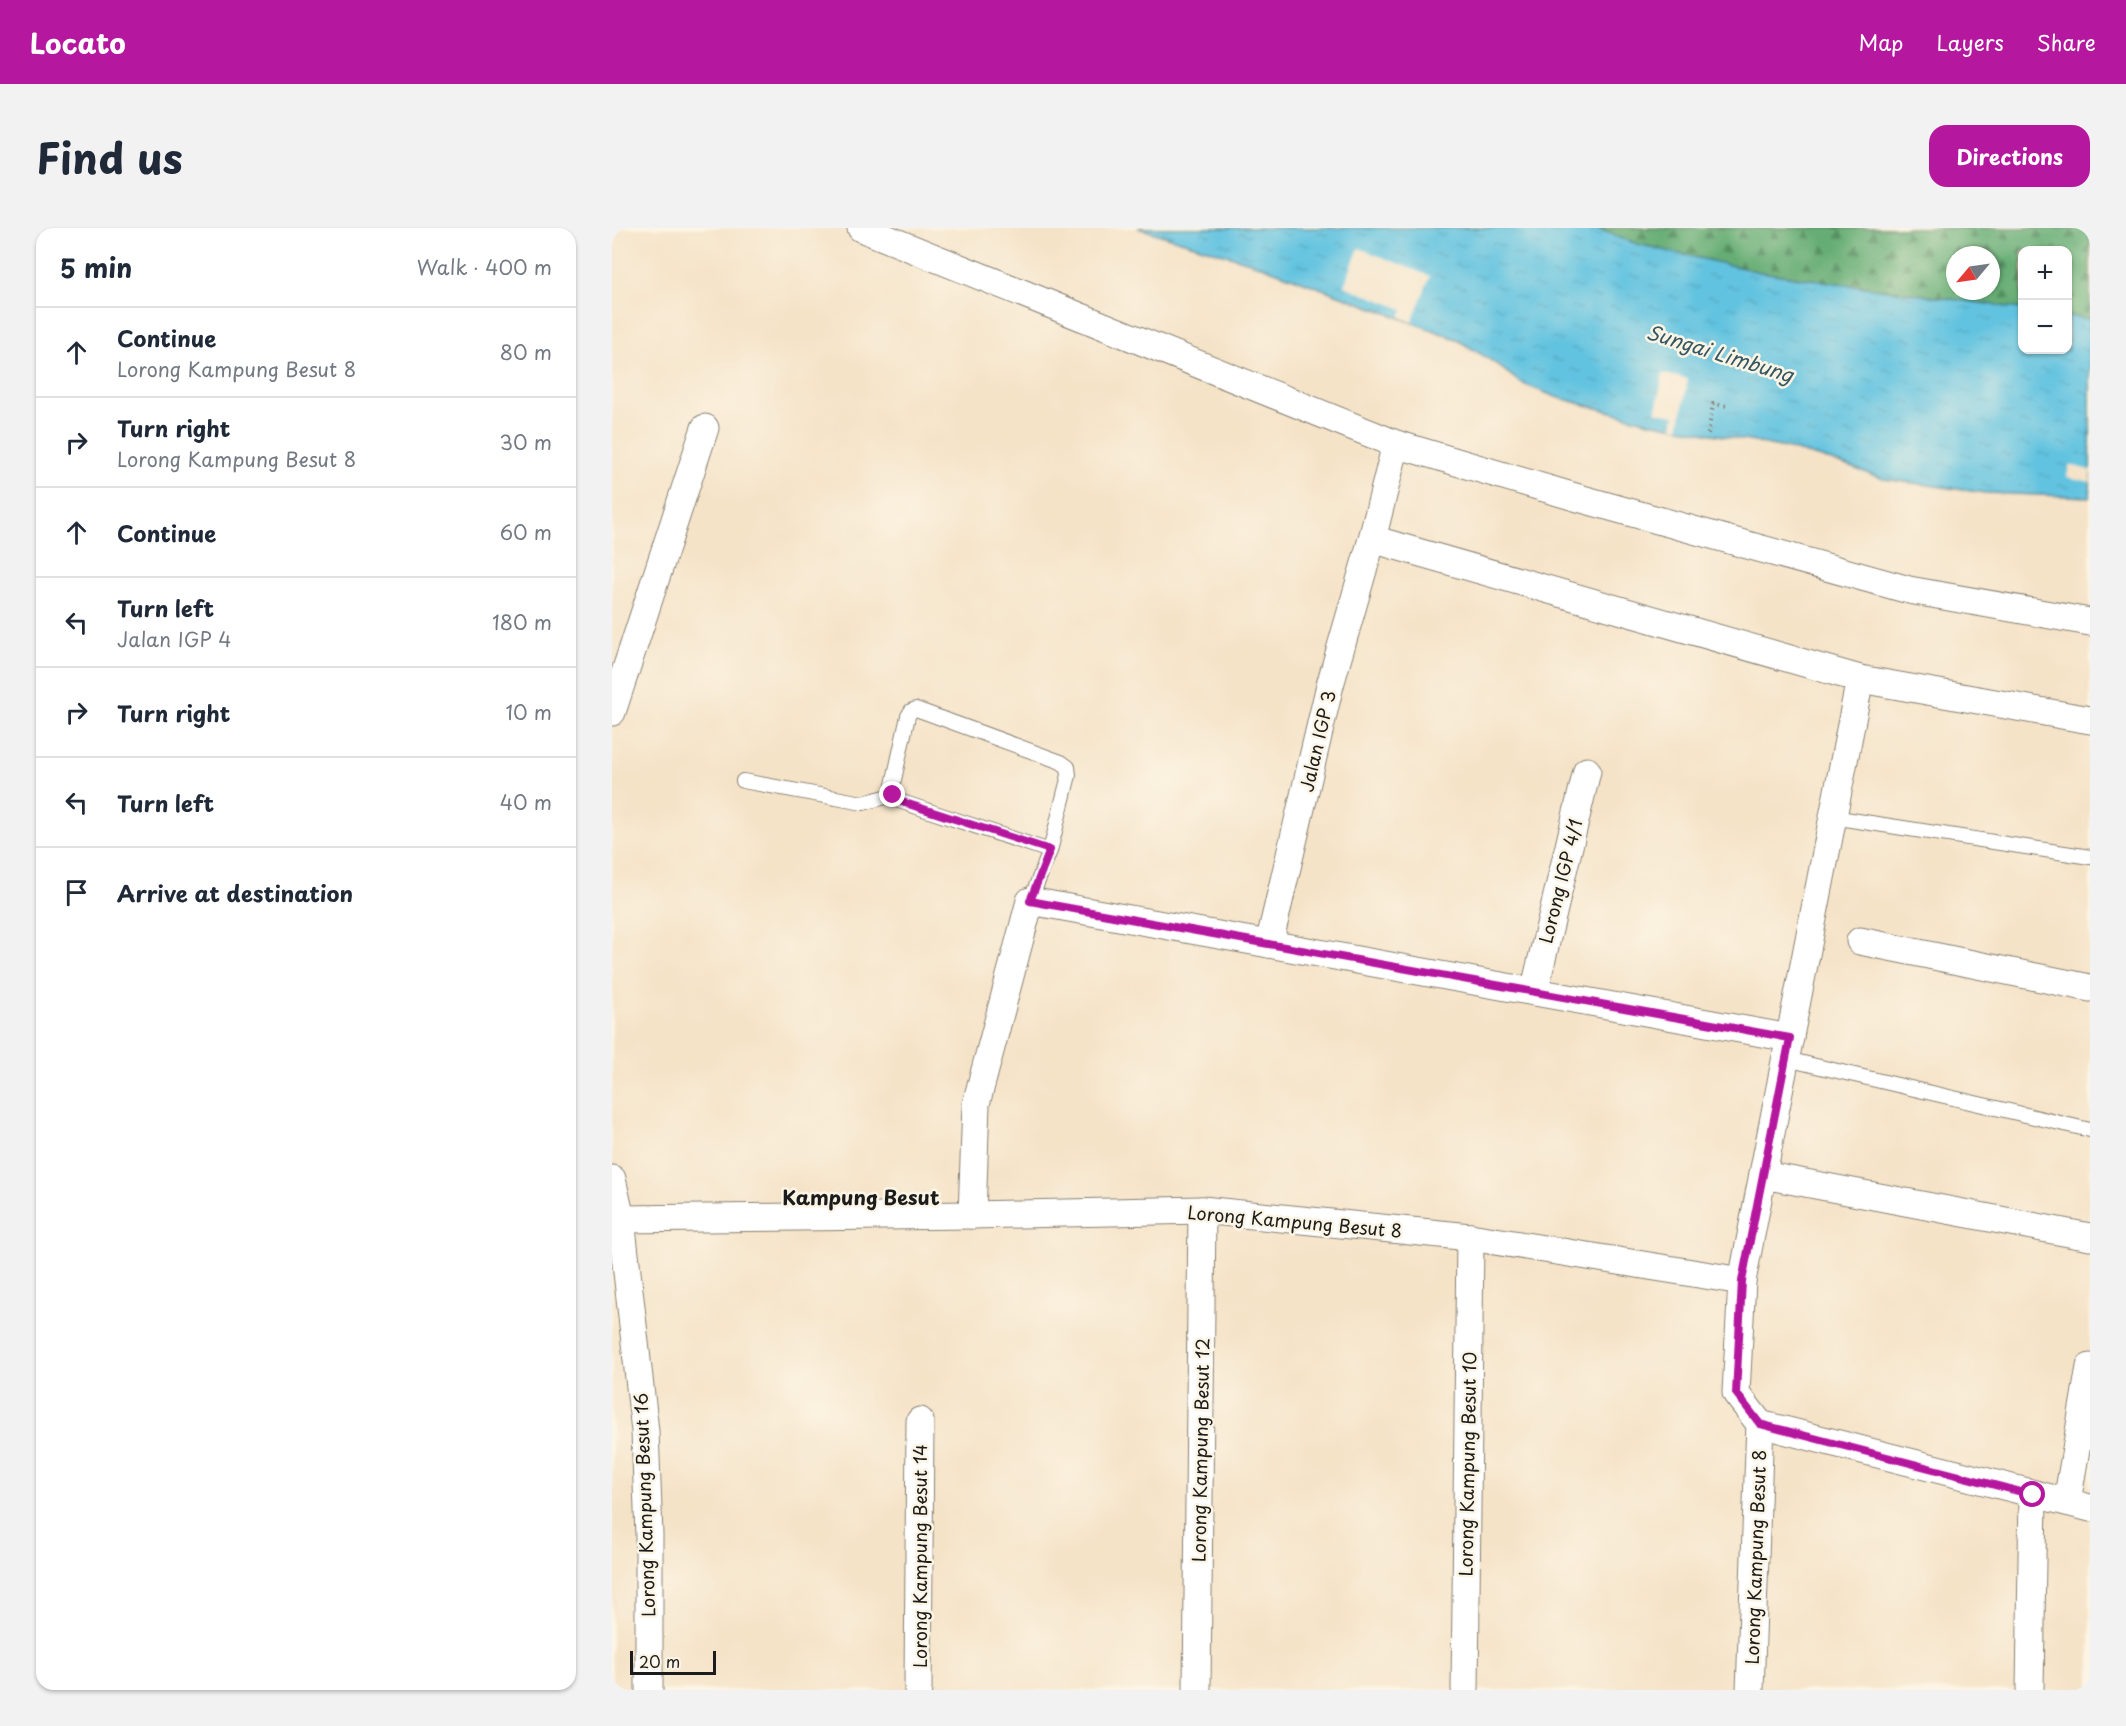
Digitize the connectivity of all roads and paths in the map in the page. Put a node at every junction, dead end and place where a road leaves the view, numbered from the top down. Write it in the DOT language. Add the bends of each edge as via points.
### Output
graph roads {
  1 [pos="861,228"];
  2 [pos="1729,406"];
  3 [pos="705,428"];
  4 [pos="1708,434"];
  5 [pos="1396,444"];
  6 [pos="1372,539"];
  7 [pos="2090,622"];
  8 [pos="1860,679"];
  9 [pos="612,712"];
  10 [pos="2090,720"];
  11 [pos="1587,771"];
  12 [pos="743,781"];
  13 [pos="893,795"];
  14 [pos="1832,818"];
  15 [pos="1050,850"];
  16 [pos="2090,857"];
  17 [pos="1030,901"];
  18 [pos="1860,941"];
  19 [pos="1269,944"];
  20 [pos="2090,988"];
  21 [pos="1534,992"];
  22 [pos="1788,1048"];
  23 [pos="2090,1130"];
  24 [pos="1763,1175"];
  25 [pos="612,1179"];
  26 [pos="1202,1210"];
  27 [pos="972,1215"];
  28 [pos="621,1219"];
  29 [pos="1470,1237"];
  30 [pos="2090,1237"];
  31 [pos="1742,1281"];
  32 [pos="2090,1366"];
  33 [pos="920,1421"];
  34 [pos="1760,1424"];
  35 [pos="2033,1495"];
  36 [pos="2079,1505"];
  37 [pos="649,1690"];
  38 [pos="918,1690"];
  39 [pos="1197,1690"];
  40 [pos="1465,1690"];
  41 [pos="1750,1690"];
  42 [pos="2030,1690"];
  1 -- 5 [label="street"];
  2 -- 4 [label="path" via="1713,404"];
  3 -- 9 [label="street"];
  5 -- 6 [label="street, Jalan IGP 3"];
  5 -- 7 [label="street" via="1909,590"];
  6 -- 8 [label="street"];
  6 -- 19 [label="street, Jalan IGP 3" via="1330,685"];
  8 -- 10 [label="street"];
  8 -- 14 [label="street"];
  11 -- 21 [label="street, Lorong IGP 4/1"];
  12 -- 13 [label="lane" via="862,803"];
  13 -- 15 [label="lane" via="896,800"];
  13 -- 15 [label="lane" via="908,717 916,709 1068,767"];
  14 -- 16 [label="lane"];
  14 -- 22 [label="street"];
  15 -- 17 [label="lane"];
  17 -- 19 [label="street"];
  17 -- 27 [label="street" via="976,1104"];
  18 -- 20 [label="street"];
  19 -- 21 [label="street"];
  21 -- 22 [label="street"];
  22 -- 23 [label="lane"];
  22 -- 24 [label="street"];
  24 -- 30 [label="street"];
  24 -- 31 [label="street"];
  25 -- 28 [label="street, Lorong Kampung Besut 16"];
  26 -- 27 [label="street, Lorong Kampung Besut 8"];
  26 -- 29 [label="street, Lorong Kampung Besut 8"];
  26 -- 39 [label="street, Lorong Kampung Besut 12"];
  27 -- 28 [label="street, Lorong Kampung Besut 8"];
  28 -- 37 [label="street, Lorong Kampung Besut 16" via="645,1431"];
  29 -- 31 [label="street, Lorong Kampung Besut 8"];
  29 -- 40 [label="street, Lorong Kampung Besut 10"];
  31 -- 34 [label="street, Lorong Kampung Besut 8" via="1736,1393"];
  32 -- 36 [label="street"];
  33 -- 38 [label="street, Lorong Kampung Besut 14"];
  34 -- 35 [label="street, Lorong Kampung Besut 8"];
  34 -- 41 [label="street, Lorong Kampung Besut 8"];
  35 -- 36 [label="street, Lorong Kampung Besut 8"];
  35 -- 42 [label="street"];
}
